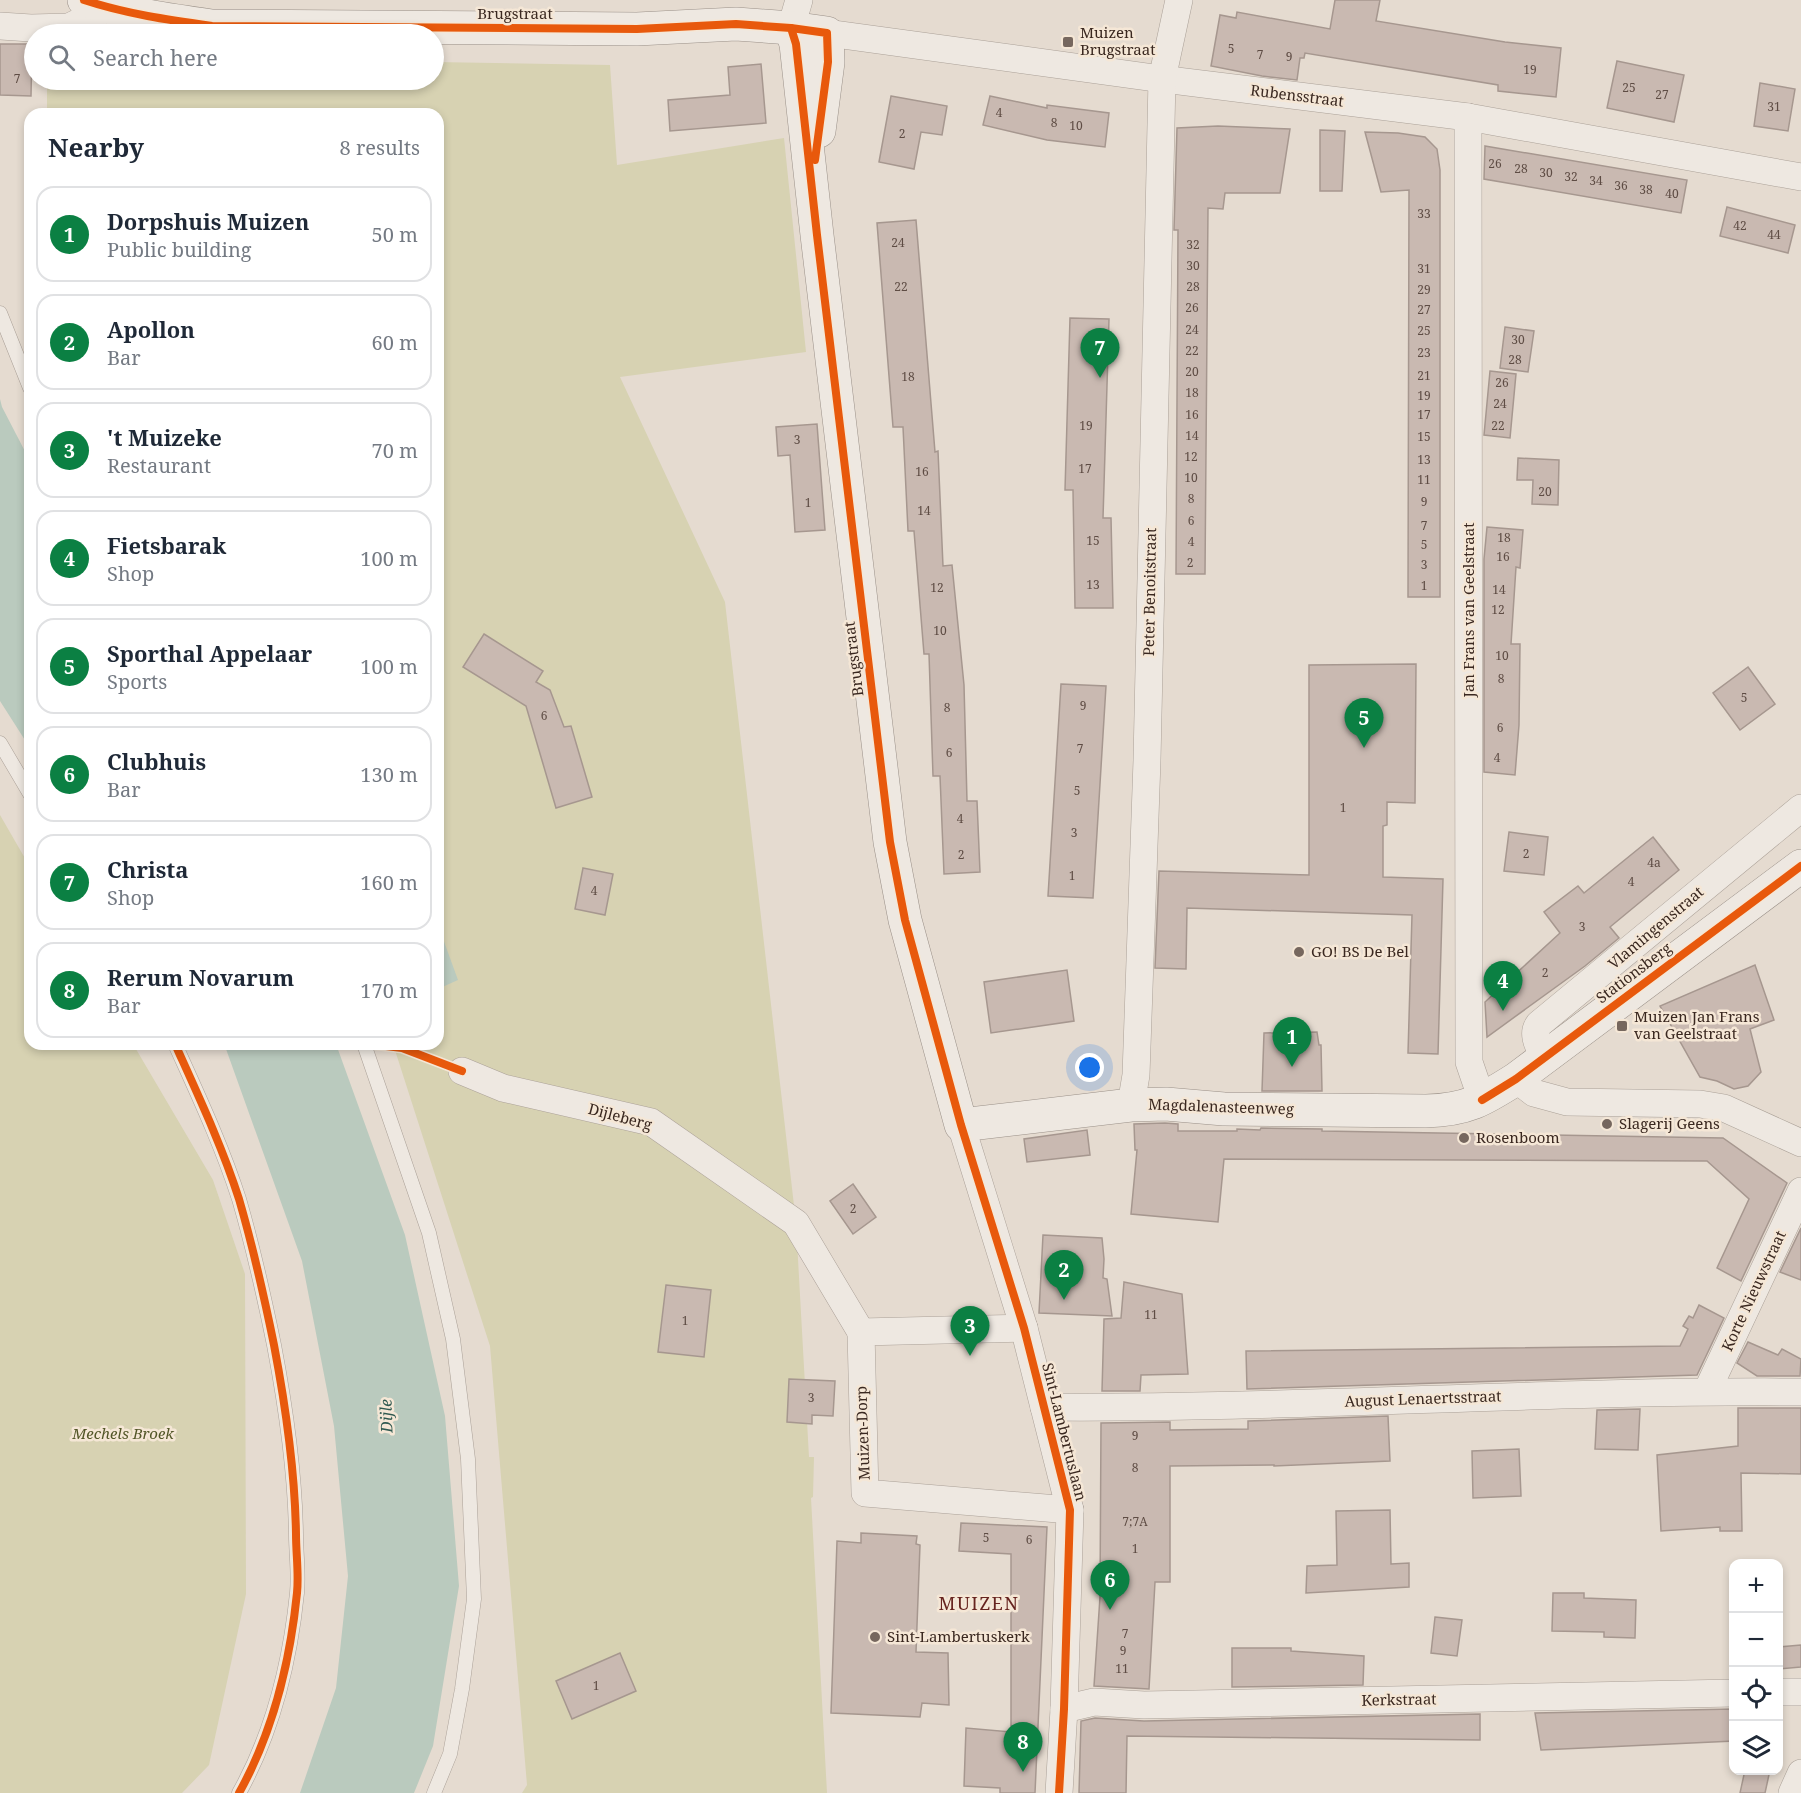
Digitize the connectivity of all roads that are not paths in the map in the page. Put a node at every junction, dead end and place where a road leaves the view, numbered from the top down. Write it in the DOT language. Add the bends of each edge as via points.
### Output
graph roads {
  1 [pos="1179,0"];
  2 [pos="96,4"];
  3 [pos="795,14"];
  4 [pos="73,24"];
  5 [pos="197,24"];
  6 [pos="0,26"];
  7 [pos="24,28"];
  8 [pos="444,28"];
  9 [pos="827,33"];
  10 [pos="1162,79"];
  11 [pos="1468,117"];
  12 [pos="1801,177"];
  13 [pos="812,184"];
  14 [pos="0,313"];
  15 [pos="24,373"];
  16 [pos="0,743"];
  17 [pos="24,784"];
  18 [pos="1801,808"];
  19 [pos="1801,866"];
  20 [pos="178,1050"];
  21 [pos="366,1050"];
  22 [pos="1544,1058"];
  23 [pos="462,1071"];
  24 [pos="1516,1078"];
  25 [pos="1482,1100"];
  26 [pos="1131,1105"];
  27 [pos="960,1125"];
  28 [pos="1801,1143"];
  29 [pos="1801,1191"];
  30 [pos="1024,1328"];
  31 [pos="861,1332"];
  32 [pos="1707,1391"];
  33 [pos="1801,1392"];
  34 [pos="1044,1407"];
  35 [pos="1070,1510"];
  36 [pos="1783,1692"];
  37 [pos="1801,1692"];
  38 [pos="1729,1693"];
  39 [pos="1064,1709"];
  40 [pos="1801,1773"];
  41 [pos="239,1793"];
  42 [pos="434,1793"];
  43 [pos="1059,1793"];
  44 [pos="1792,1793"];
  1 -- 10 [label="street, Peter Benoitstraat"];
  2 -- 4 [label="street, Brugstraat"];
  2 -- 5 [label="street, Brugstraat"];
  3 -- 8 [label="street, Brugstraat" via="736,24 636,29"];
  3 -- 9 [label="street, Rubensstraat"];
  3 -- 13 [label="street, Brugstraat"];
  6 -- 7 [label="street, Brugstraat"];
  9 -- 10 [label="street, Rubensstraat"];
  9 -- 13 [label="street, Brugstraat" via="828,62"];
  10 -- 11 [label="street, Rubensstraat"];
  10 -- 26 [label="street, Peter Benoitstraat" via="1147,760 1136,1075"];
  11 -- 12 [label="street, Rubensstraat"];
  11 -- 25 [label="street, Jan Frans van Geelstraat" via="1469,1062"];
  13 -- 27 [label="street, Brugstraat" via="890,842 905,920"];
  14 -- 15 [label="lane"];
  16 -- 17 [label="lane"];
  18 -- 22 [label="street, Vlamingenstraat" via="1539,1024 1536,1037"];
  19 -- 22 [label="street, Stationsberg"];
  20 -- 41 [label="lane" via="209,1118 238,1198 264,1293 296,1494 297,1592 285,1673 269,1724"];
  21 -- 42 [label="lane" via="429,1233 453,1339 468,1459 474,1599 450,1754"];
  22 -- 24 [label="street, Stationsberg"];
  23 -- 31 [label="street, Dijleberg" via="502,1088 651,1122 796,1223"];
  24 -- 25 [label="street, Stationsberg"];
  24 -- 28 [label="street" via="1534,1094 1567,1102 1700,1104 1724,1108"];
  25 -- 26 [label="street, Magdalenasteenweg" via="1450,1110 1426,1111"];
  26 -- 27 [label="street, Magdalenasteenweg"];
  27 -- 30 [label="street, Sint-Lambertuslaan"];
  29 -- 32 [label="street, Korte Nieuwstraat"];
  30 -- 31 [label="street"];
  30 -- 34 [label="street, Sint-Lambertuslaan"];
  31 -- 35 [label="street, Muizen-Dorp" via="865,1493"];
  32 -- 33 [label="street, August Lenaertsstraat"];
  32 -- 34 [label="street, August Lenaertsstraat"];
  34 -- 35 [label="street, Sint-Lambertuslaan"];
  35 -- 39 [label="street, Sint-Lambertuslaan"];
  36 -- 37 [label="street"];
  38 -- 39 [label="street, Kerkstraat" via="1144,1705 1094,1702"];
  39 -- 43 [label="street, Sint-Lambertuslaan"];
  40 -- 44 [label="street"];
}
